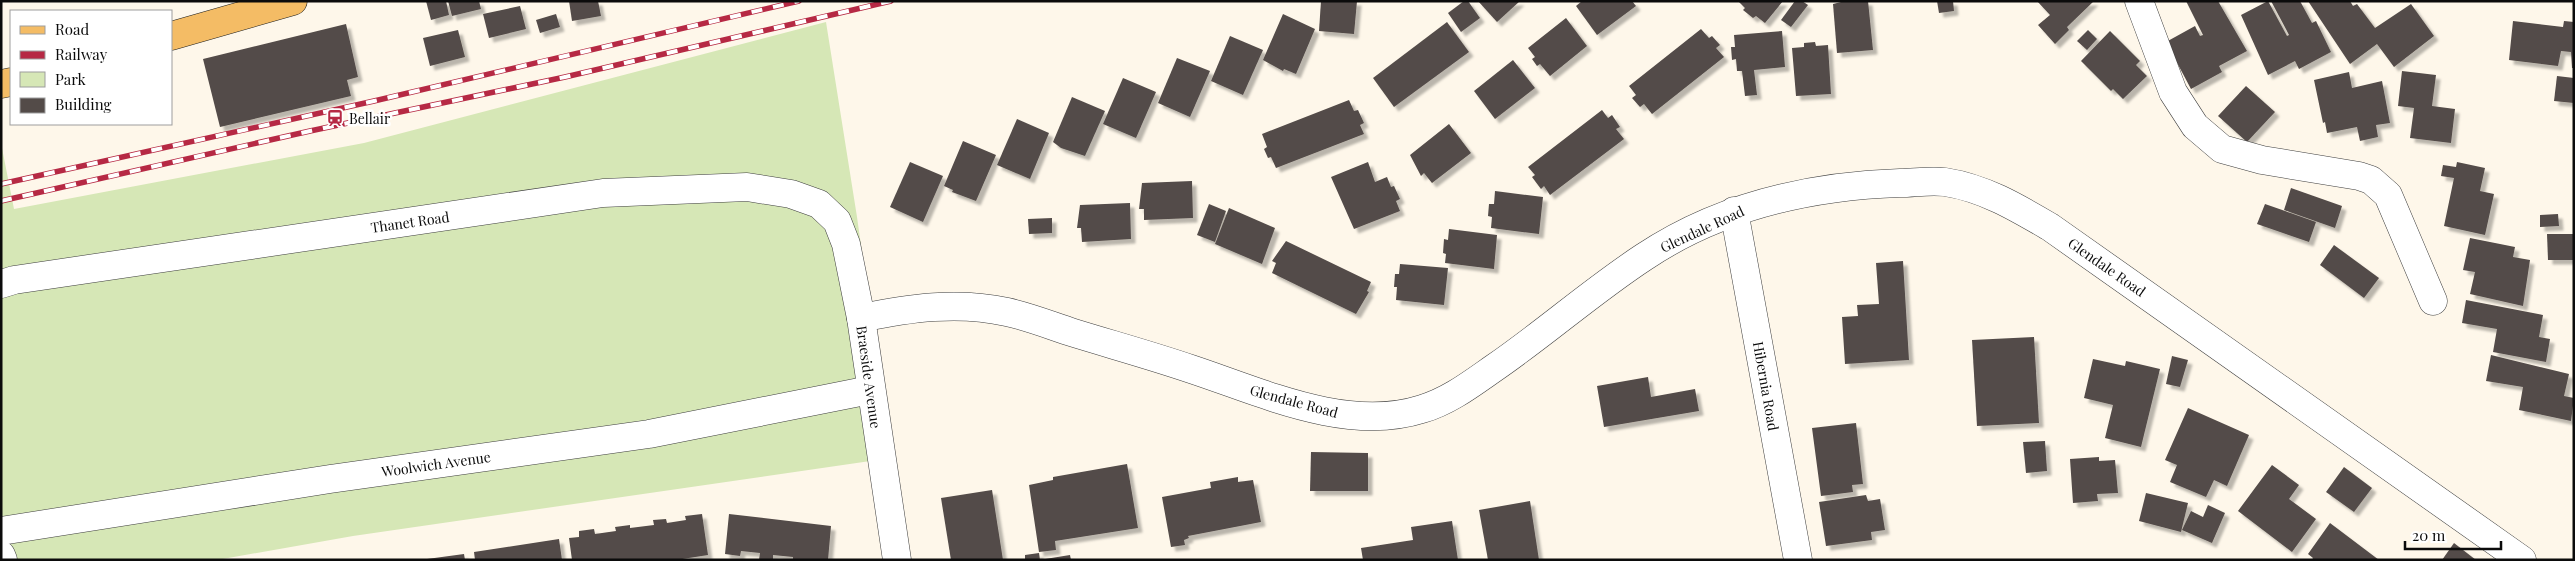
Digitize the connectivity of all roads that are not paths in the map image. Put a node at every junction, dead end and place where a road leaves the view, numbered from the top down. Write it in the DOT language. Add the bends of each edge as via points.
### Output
graph roads {
  1 [pos="294,1"];
  2 [pos="2139,1"];
  3 [pos="172,36"];
  4 [pos="819,204"];
  5 [pos="1734,211"];
  6 [pos="1,284"];
  7 [pos="2433,301"];
  8 [pos="861,318"];
  9 [pos="870,390"];
  10 [pos="1,531"];
  11 [pos="1,555"];
  12 [pos="3,560"];
  13 [pos="897,560"];
  14 [pos="1798,560"];
  15 [pos="2522,560"];
  1 -- 3 [label="main road"];
  2 -- 7 [label="street" via="2173,92 2195,126 2222,149 2262,160 2371,180 2388,195"];
  4 -- 6 [label="street, Thanet Road" via="791,194 747,187 603,193"];
  4 -- 8 [label="street, Braeside Avenue" via="837,221 846,244"];
  5 -- 8 [label="street, Glendale Road" via="1679,236 1643,258 1453,396 1420,410 1382,416 1338,413 1265,395 1006,312 953,305 906,309"];
  5 -- 14 [label="street, Hibernia Road"];
  5 -- 15 [label="street, Glendale Road" via="1794,195 1869,184 1944,182 1997,196 2060,234"];
  8 -- 9 [label="street, Braeside Avenue"];
  9 -- 10 [label="street, Woolwich Avenue" via="649,434 330,479"];
  9 -- 13 [label="street, Braeside Avenue"];
  11 -- 12 [label="street"];
}
